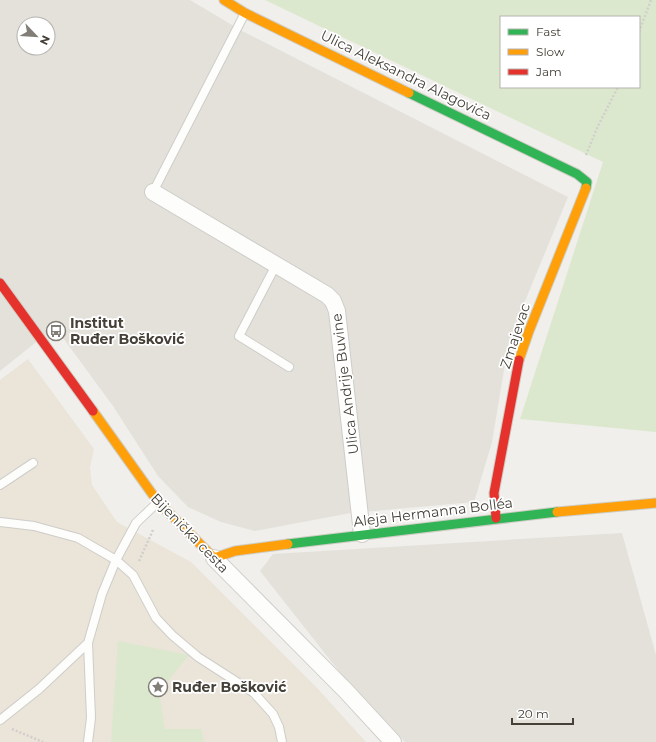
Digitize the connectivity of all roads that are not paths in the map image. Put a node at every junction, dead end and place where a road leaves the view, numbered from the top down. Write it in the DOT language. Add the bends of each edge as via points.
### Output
graph roads {
  1 [pos="224,0"];
  2 [pos="245,13"];
  3 [pos="578,174"];
  4 [pos="153,192"];
  5 [pos="276,265"];
  6 [pos="0,283"];
  7 [pos="289,368"];
  8 [pos="33,463"];
  9 [pos="0,485"];
  10 [pos="158,502"];
  11 [pos="656,503"];
  12 [pos="496,518"];
  13 [pos="0,522"];
  14 [pos="362,534"];
  15 [pos="214,558"];
  16 [pos="116,560"];
  17 [pos="88,643"];
  18 [pos="0,720"];
  19 [pos="88,742"];
  20 [pos="282,742"];
  21 [pos="393,742"];
  1 -- 2 [label="main road, Ulica Aleksandra Alagovića"];
  2 -- 3 [label="main road, Ulica Aleksandra Alagovića"];
  2 -- 4 [label="lane"];
  3 -- 12 [label="main road, Zmajevac" via="587,182 586,191 519,361 494,493"];
  4 -- 5 [label="street, Ulica Andrije Buvine"];
  5 -- 7 [label="lane" via="239,336"];
  5 -- 14 [label="street, Ulica Andrije Buvine" via="327,295 337,311"];
  6 -- 10 [label="main road, Bijenička cesta"];
  8 -- 9 [label="lane"];
  10 -- 15 [label="main road, Bijenička cesta"];
  10 -- 16 [label="lane" via="136,523"];
  11 -- 12 [label="main road, Aleja Hermanna Bolléa"];
  12 -- 14 [label="main road, Aleja Hermanna Bolléa"];
  13 -- 16 [label="lane" via="34,526 78,538"];
  14 -- 15 [label="main road, Aleja Hermanna Bolléa" via="235,552"];
  15 -- 21 [label="street, Bijenička cesta"];
  16 -- 17 [label="lane" via="102,594"];
  16 -- 20 [label="lane" via="132,575 156,618 172,636 198,657 254,693 273,714"];
  17 -- 18 [label="lane" via="39,689"];
  17 -- 19 [label="lane" via="91,718"];
}
